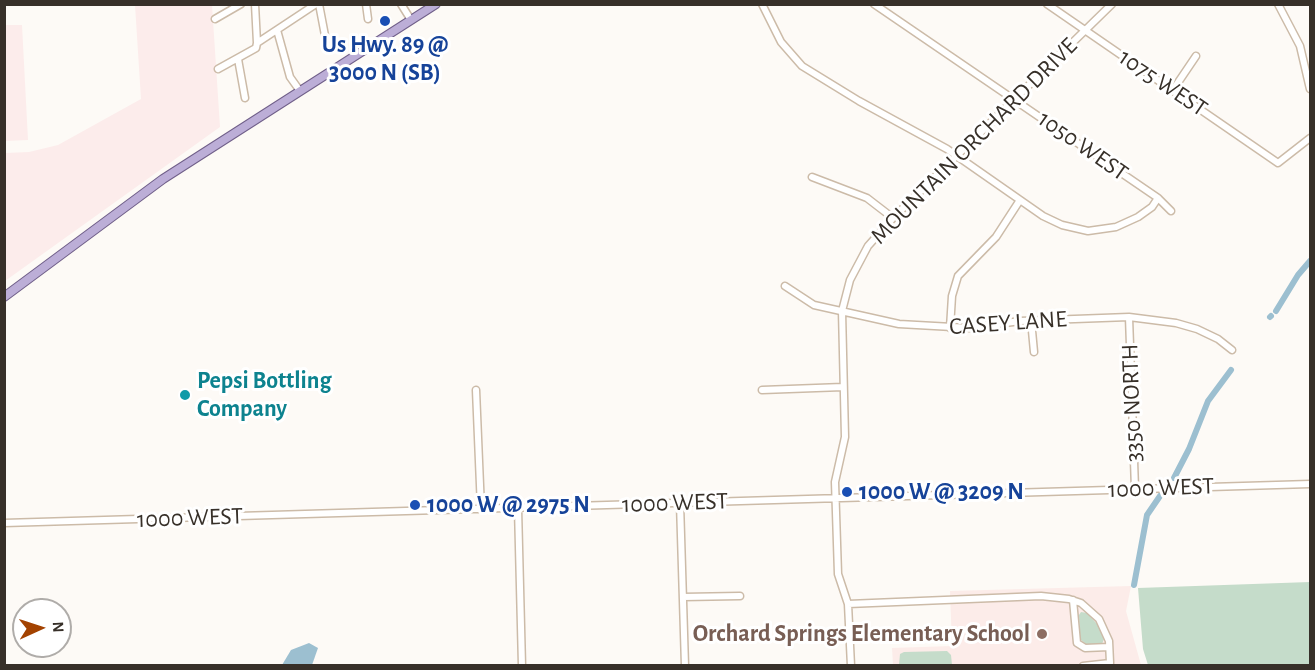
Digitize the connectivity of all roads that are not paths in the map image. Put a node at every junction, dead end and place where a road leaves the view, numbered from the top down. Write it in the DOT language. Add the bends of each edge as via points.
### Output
graph roads {
  1 [pos="241,4"];
  2 [pos="255,4"];
  3 [pos="301,4"];
  4 [pos="318,4"];
  5 [pos="366,4"];
  6 [pos="401,4"];
  7 [pos="436,4"];
  8 [pos="762,4"];
  9 [pos="874,4"];
  10 [pos="1047,4"];
  11 [pos="1112,4"];
  12 [pos="1278,4"];
  13 [pos="302,13"];
  14 [pos="215,19"];
  15 [pos="368,19"];
  16 [pos="411,20"];
  17 [pos="277,30"];
  18 [pos="1085,31"];
  19 [pos="257,43"];
  20 [pos="327,46"];
  21 [pos="1196,56"];
  22 [pos="238,58"];
  23 [pos="218,69"];
  24 [pos="1309,76"];
  25 [pos="1311,89"];
  26 [pos="1173,90"];
  27 [pos="300,91"];
  28 [pos="245,98"];
  29 [pos="1015,99"];
  30 [pos="1311,138"];
  31 [pos="958,157"];
  32 [pos="812,177"];
  33 [pos="1158,198"];
  34 [pos="1020,200"];
  35 [pos="1171,211"];
  36 [pos="893,218"];
  37 [pos="785,286"];
  38 [pos="7,294"];
  39 [pos="842,311"];
  40 [pos="1129,316"];
  41 [pos="1031,320"];
  42 [pos="950,328"];
  43 [pos="1232,350"];
  44 [pos="1034,352"];
  45 [pos="843,387"];
  46 [pos="476,390"];
  47 [pos="762,390"];
  48 [pos="1311,484"];
  49 [pos="1135,489"];
  50 [pos="835,499"];
  51 [pos="680,503"];
  52 [pos="519,508"];
  53 [pos="481,509"];
  54 [pos="4,523"];
  55 [pos="740,596"];
  56 [pos="683,597"];
  57 [pos="1073,600"];
  58 [pos="849,604"];
  59 [pos="1109,647"];
  60 [pos="522,666"];
  61 [pos="685,666"];
  62 [pos="851,666"];
  63 [pos="1083,666"];
  1 -- 14 [label="street"];
  2 -- 19 [label="street"];
  3 -- 13 [label="street"];
  4 -- 13 [label="street"];
  4 -- 20 [label="street"];
  5 -- 15 [label="street"];
  6 -- 16 [label="street"];
  7 -- 16 [label="main road"];
  8 -- 31 [label="street" via="781,42 802,66"];
  9 -- 29 [label="street, 1050 WEST"];
  10 -- 18 [label="street, 1075 WEST"];
  11 -- 18 [label="street, MOUNTAIN ORCHARD DRIVE"];
  12 -- 24 [label="street" via="1300,46"];
  13 -- 17 [label="street"];
  16 -- 27 [label="main road"];
  17 -- 19 [label="street"];
  17 -- 27 [label="street" via="290,76"];
  18 -- 26 [label="street, 1075 WEST"];
  18 -- 29 [label="street, MOUNTAIN ORCHARD DRIVE"];
  19 -- 22 [label="street" via="256,48"];
  21 -- 26 [label="street"];
  22 -- 23 [label="street"];
  22 -- 28 [label="street"];
  24 -- 25 [label="street"];
  26 -- 30 [label="street, 1075 WEST" via="1278,163"];
  27 -- 38 [label="main road" via="163,179"];
  29 -- 31 [label="street, MOUNTAIN ORCHARD DRIVE"];
  29 -- 33 [label="street, 1050 WEST"];
  31 -- 34 [label="street"];
  31 -- 36 [label="street, MOUNTAIN ORCHARD DRIVE"];
  32 -- 36 [label="street" via="867,198"];
  33 -- 34 [label="street" via="1138,217 1116,227 1088,231 1062,225"];
  33 -- 35 [label="street, 1050 WEST"];
  34 -- 42 [label="street" via="996,237 958,276"];
  36 -- 39 [label="street, MOUNTAIN ORCHARD DRIVE" via="857,264"];
  37 -- 39 [label="street, CASEY LANE" via="807,302"];
  39 -- 42 [label="street, CASEY LANE" via="899,324"];
  39 -- 45 [label="street, MOUNTAIN ORCHARD DRIVE"];
  40 -- 41 [label="street, CASEY LANE"];
  40 -- 43 [label="street, CASEY LANE" via="1197,329"];
  40 -- 49 [label="street, 3350 NORTH"];
  41 -- 42 [label="street, CASEY LANE"];
  41 -- 44 [label="street"];
  45 -- 47 [label="street"];
  45 -- 50 [label="street, MOUNTAIN ORCHARD DRIVE" via="845,437"];
  46 -- 53 [label="street"];
  48 -- 49 [label="street, 1000 WEST"];
  49 -- 50 [label="street, 1000 WEST"];
  50 -- 51 [label="street, 1000 WEST"];
  50 -- 58 [label="street, MOUNTAIN ORCHARD DRIVE" via="838,574"];
  51 -- 52 [label="street, 1000 WEST"];
  51 -- 56 [label="street"];
  52 -- 53 [label="street, 1000 WEST"];
  52 -- 60 [label="street"];
  53 -- 54 [label="street, 1000 WEST"];
  55 -- 56 [label="street"];
  56 -- 61 [label="street"];
  57 -- 58 [label="street" via="1041,596"];
  57 -- 59 [label="street" via="1099,619"];
  57 -- 59 [label="street" via="1077,643 1085,648"];
  58 -- 62 [label="street, MOUNTAIN ORCHARD DRIVE"];
  59 -- 63 [label="street" via="1110,663"];
}
